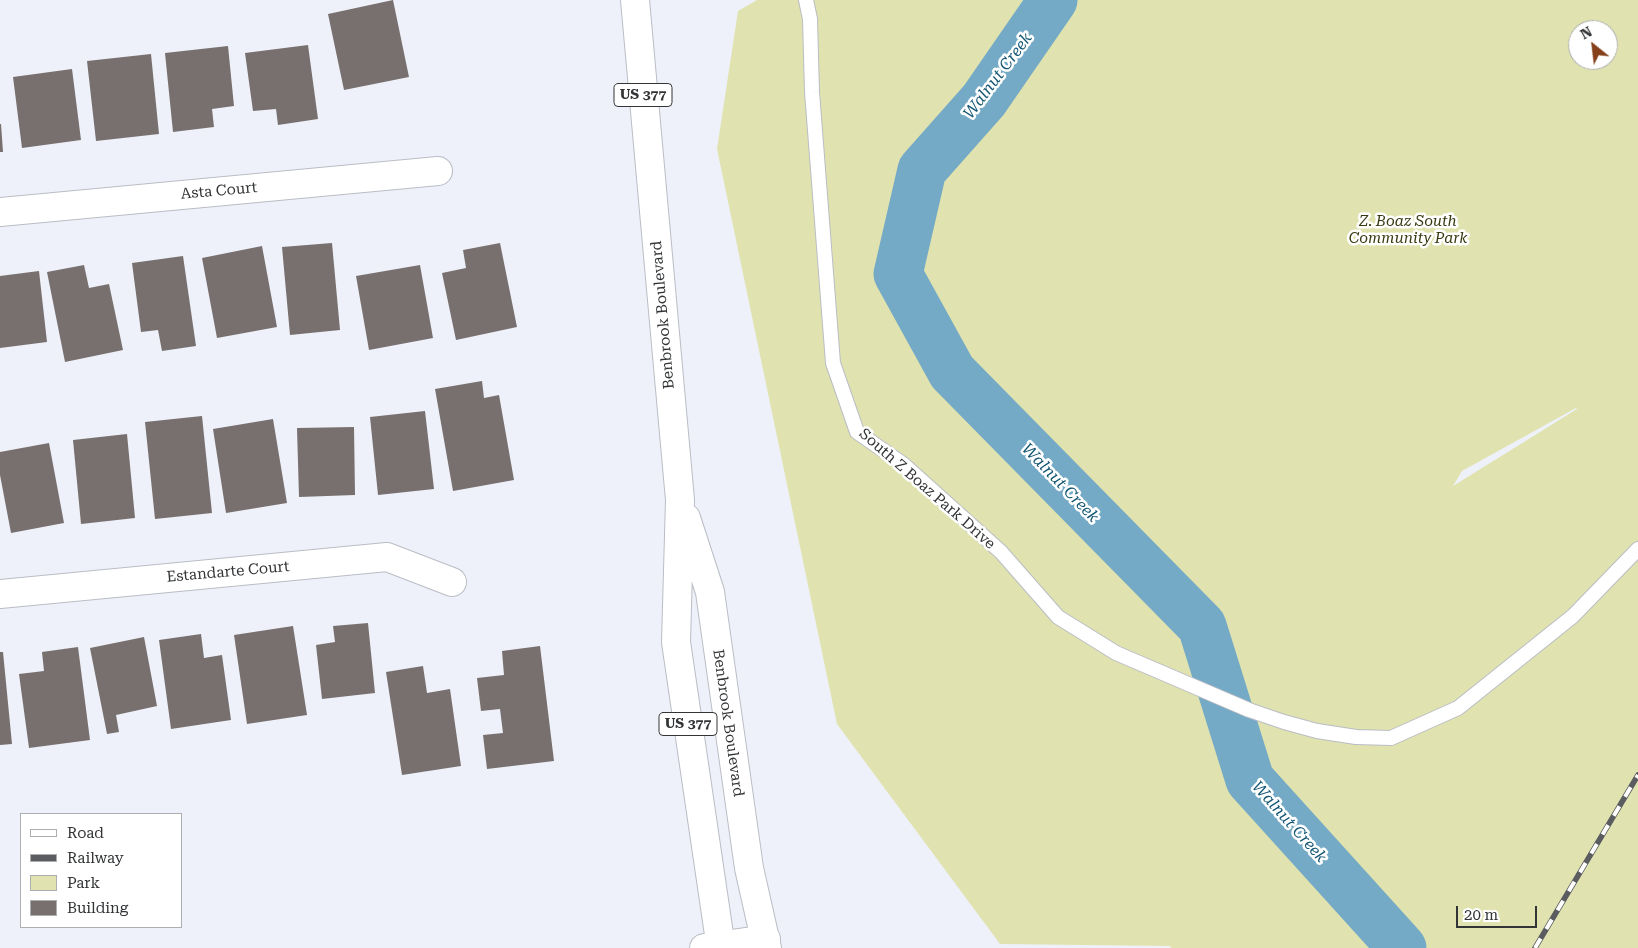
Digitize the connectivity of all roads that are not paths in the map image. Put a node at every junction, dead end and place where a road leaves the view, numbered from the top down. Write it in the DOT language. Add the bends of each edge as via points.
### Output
graph roads {
  1 [pos="635,0"];
  2 [pos="806,0"];
  3 [pos="438,171"];
  4 [pos="0,212"];
  5 [pos="680,500"];
  6 [pos="1638,549"];
  7 [pos="452,582"];
  8 [pos="0,594"];
  9 [pos="766,944"];
  10 [pos="715,947"];
  1 -- 5 [label="main road, Benbrook Boulevard / US 377"];
  2 -- 6 [label="lane, South Z Boaz Park Drive" via="810,19 812,92 833,363 857,432 903,464 1001,552 1058,617 1116,654 1284,722 1356,737 1391,738 1458,708 1573,616"];
  3 -- 4 [label="main road, Asta Court"];
  5 -- 9 [label="main road, Benbrook Boulevard / US 377" via="710,592 749,868"];
  5 -- 10 [label="main road, Benbrook Boulevard / US 377" via="676,642"];
  7 -- 8 [label="main road, Estandarte Court" via="387,557"];
  9 -- 10 [label="main road"];
}
